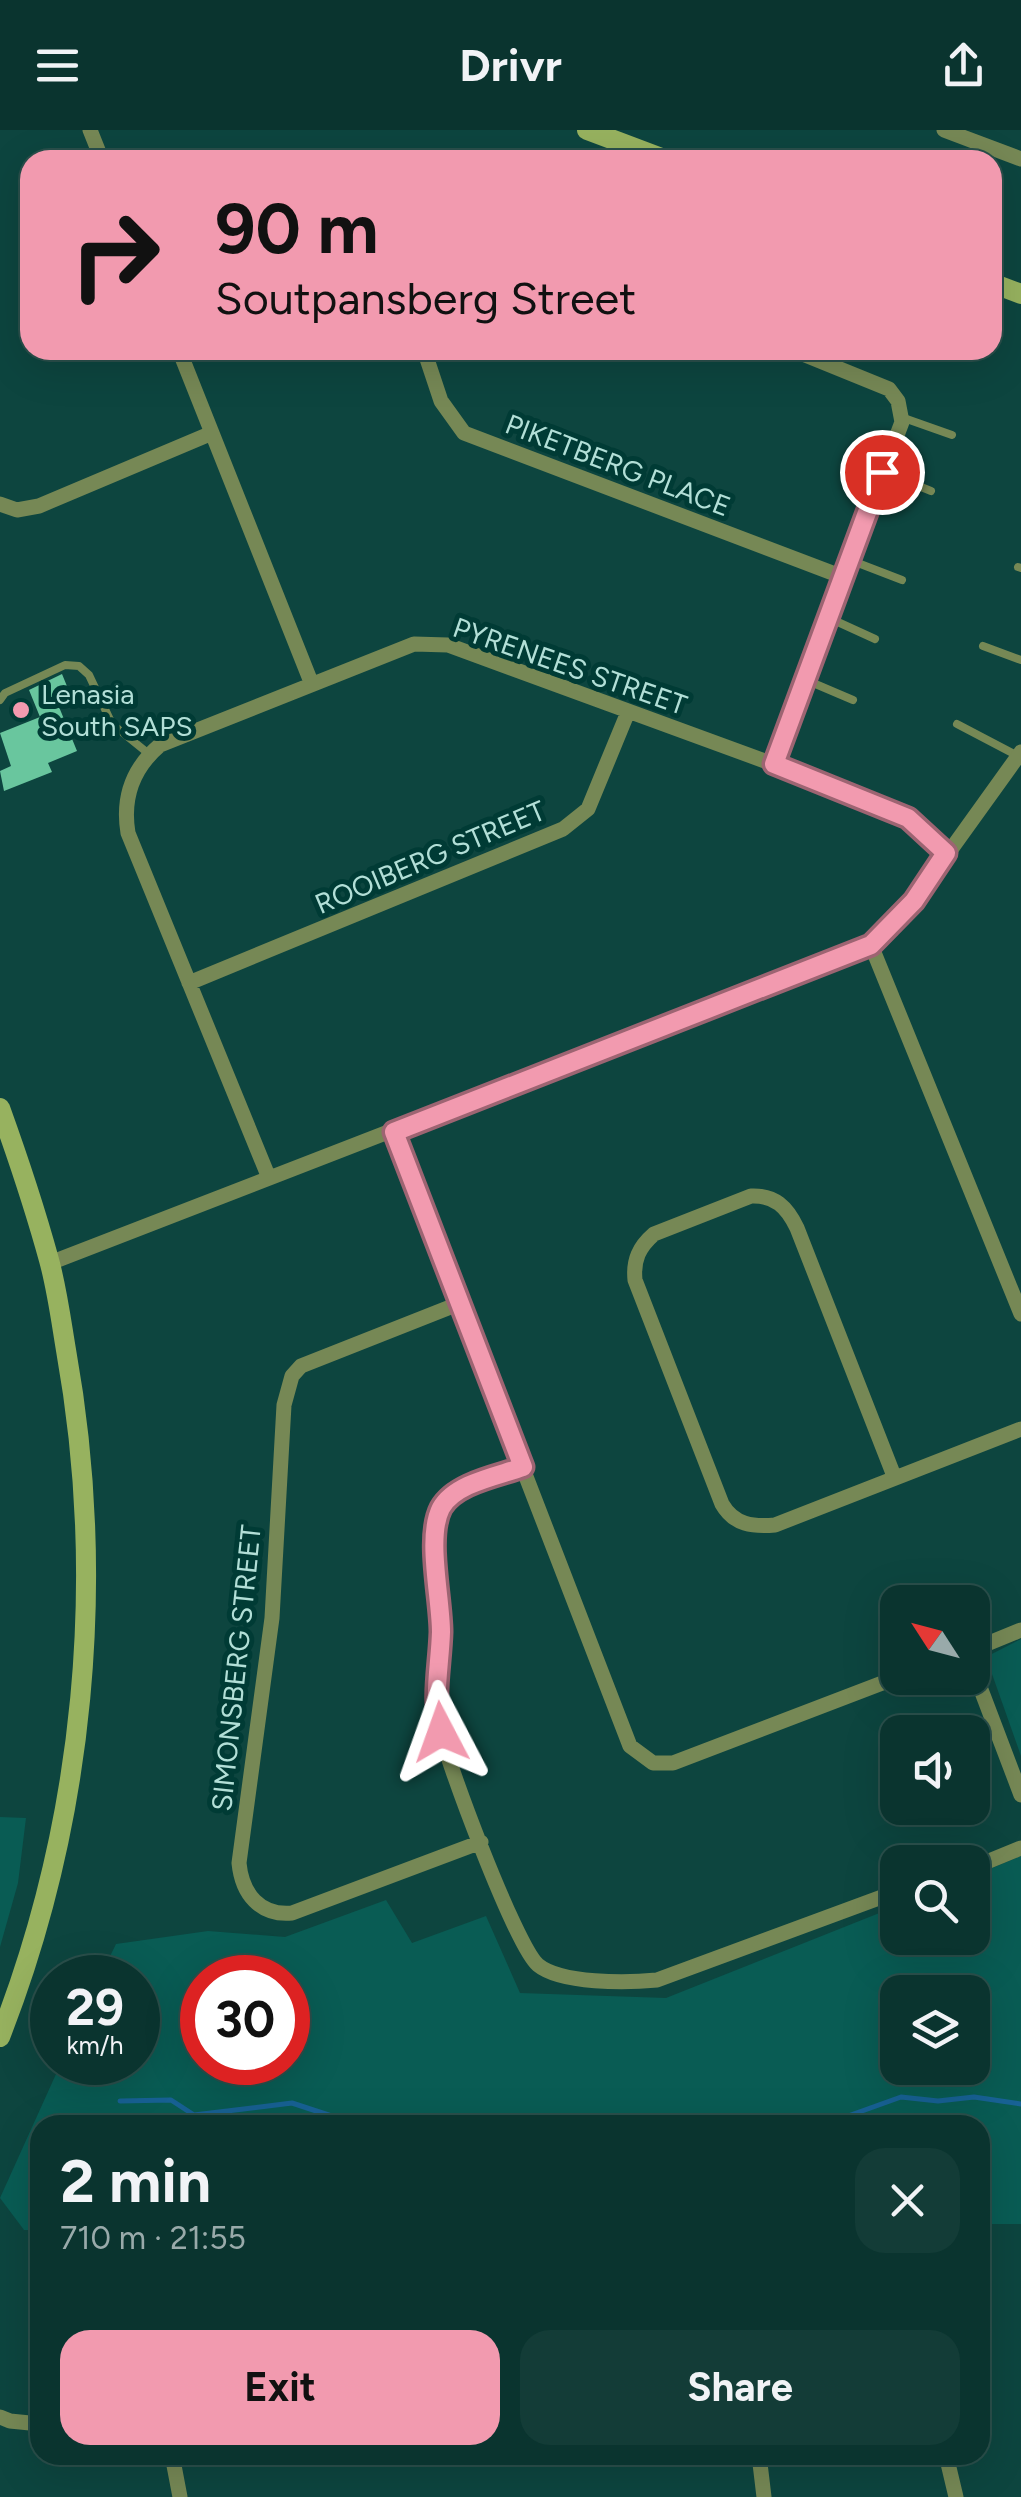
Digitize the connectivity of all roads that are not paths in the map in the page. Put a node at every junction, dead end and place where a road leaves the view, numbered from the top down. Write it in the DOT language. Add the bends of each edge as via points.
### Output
graph roads {
  1 [pos="586,130"];
  2 [pos="944,130"];
  3 [pos="627,137"];
  4 [pos="649,150"];
  5 [pos="997,150"];
  6 [pos="182,360"];
  7 [pos="427,360"];
  8 [pos="820,360"];
  9 [pos="901,417"];
  10 [pos="212,433"];
  11 [pos="952,435"];
  12 [pos="882,472"];
  13 [pos="931,490"];
  14 [pos="0,504"];
  15 [pos="849,560"];
  16 [pos="843,577"];
  17 [pos="902,580"];
  18 [pos="828,618"];
  19 [pos="875,639"];
  20 [pos="984,646"];
  21 [pos="1021,660"];
  22 [pos="805,679"];
  23 [pos="311,682"];
  24 [pos="0,700"];
  25 [pos="853,700"];
  26 [pos="628,712"];
  27 [pos="957,724"];
  28 [pos="149,754"];
  29 [pos="1019,754"];
  30 [pos="774,764"];
  31 [pos="946,853"];
  32 [pos="871,945"];
  33 [pos="189,983"];
  34 [pos="0,1108"];
  35 [pos="394,1132"];
  36 [pos="268,1178"];
  37 [pos="50,1263"];
  38 [pos="458,1304"];
  39 [pos="1021,1314"];
  40 [pos="1021,1429"];
  41 [pos="523,1467"];
  42 [pos="894,1476"];
  43 [pos="1021,1630"];
  44 [pos="990,1643"];
  45 [pos="880,1684"];
  46 [pos="983,1695"];
  47 [pos="1021,1795"];
  48 [pos="481,1842"];
  49 [pos="1021,1848"];
  50 [pos="990,1861"];
  51 [pos="880,1898"];
  52 [pos="0,2037"];
  53 [pos="0,2417"];
  54 [pos="30,2422"];
  55 [pos="174,2465"];
  56 [pos="760,2465"];
  57 [pos="948,2465"];
  58 [pos="180,2497"];
  59 [pos="764,2497"];
  60 [pos="956,2497"];
  1 -- 3 [label="street"];
  2 -- 5 [label="street"];
  3 -- 4 [label="street"];
  6 -- 10 [label="street"];
  7 -- 16 [label="street, PIKETBERG PLACE" via="441,401 464,433"];
  8 -- 9 [label="street" via="879,382 895,394"];
  9 -- 11 [label="lane"];
  9 -- 12 [label="street"];
  10 -- 14 [label="street" via="39,506 17,510"];
  10 -- 23 [label="street"];
  12 -- 13 [label="lane"];
  12 -- 15 [label="street"];
  15 -- 16 [label="street"];
  15 -- 17 [label="lane"];
  16 -- 18 [label="street"];
  18 -- 19 [label="lane"];
  18 -- 22 [label="street"];
  20 -- 21 [label="lane"];
  22 -- 25 [label="lane"];
  22 -- 30 [label="street"];
  23 -- 26 [label="street, PYRENEES STREET" via="414,644 436,644"];
  23 -- 28 [label="street, PYRENEES STREET"];
  24 -- 28 [label="lane" via="65,666 79,666 112,724"];
  26 -- 30 [label="street, PYRENEES STREET"];
  26 -- 33 [label="street, ROOIBERG STREET" via="597,792 578,820"];
  27 -- 29 [label="lane"];
  28 -- 33 [label="street" via="128,792 126,822"];
  29 -- 31 [label="street"];
  30 -- 31 [label="street, PYRENEES STREET" via="908,818"];
  31 -- 32 [label="street" via="914,901"];
  32 -- 35 [label="street"];
  32 -- 39 [label="street"];
  33 -- 36 [label="street"];
  34 -- 37 [label="street"];
  35 -- 36 [label="street"];
  35 -- 38 [label="street"];
  36 -- 37 [label="street"];
  37 -- 52 [label="street" via="78,1434 88,1584 84,1666 52,1874"];
  38 -- 41 [label="street"];
  38 -- 48 [label="street, SIMONSBERG STREET" via="313,1360 292,1376 284,1405 272,1618 240,1877 262,1908 292,1914"];
  40 -- 42 [label="street"];
  41 -- 45 [label="street" via="622,1728 646,1760 680,1761"];
  41 -- 48 [label="street" via="450,1497 436,1527 437,1718"];
  42 -- 42 [label="street" via="783,1206 750,1196 645,1241 635,1260 636,1280 731,1516 746,1525 776,1525"];
  43 -- 44 [label="street"];
  46 -- 47 [label="street"];
  48 -- 51 [label="street" via="528,1955 561,1976 656,1980"];
  49 -- 50 [label="street"];
  53 -- 54 [label="street"];
  55 -- 58 [label="street"];
  56 -- 59 [label="street"];
  57 -- 60 [label="street"];
}
